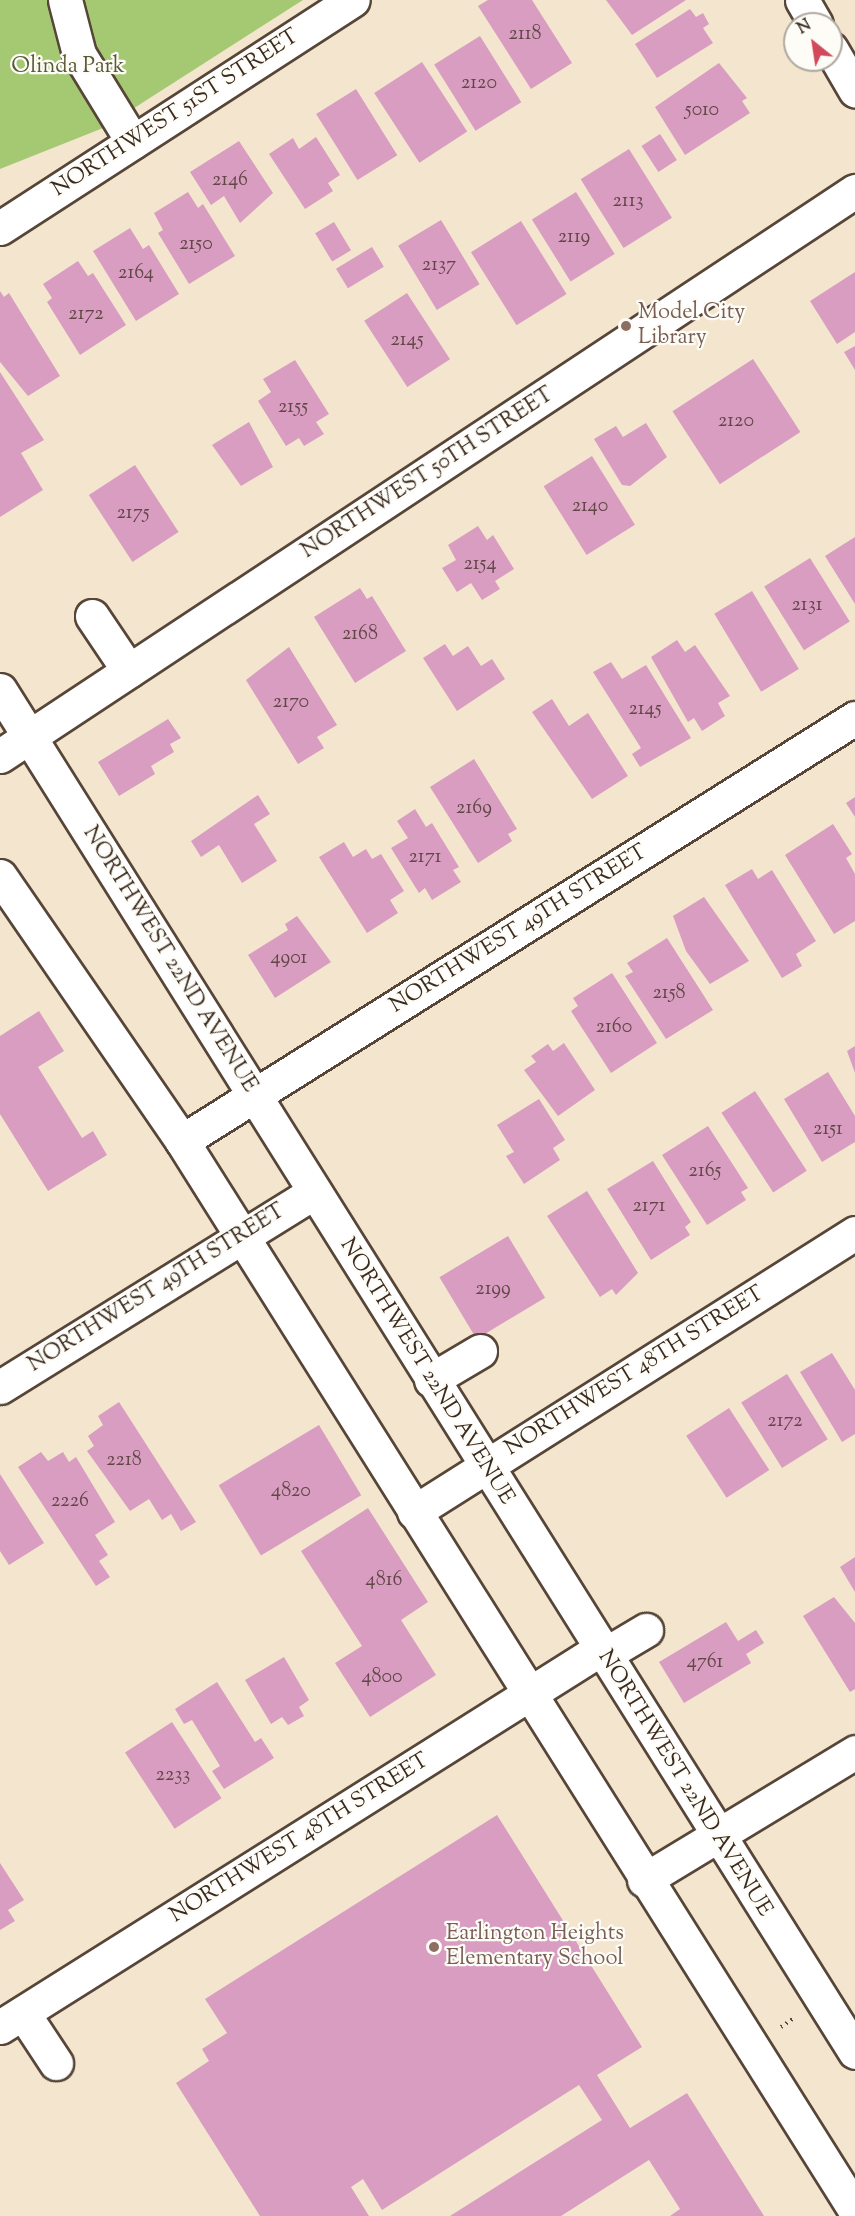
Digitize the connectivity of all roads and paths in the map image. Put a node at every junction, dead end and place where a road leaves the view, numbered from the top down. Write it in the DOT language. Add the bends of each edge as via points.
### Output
graph roads {
  1 [pos="64,0"];
  2 [pos="353,0"];
  3 [pos="843,70"];
  4 [pos="855,90"];
  5 [pos="133,142"];
  6 [pos="855,191"];
  7 [pos="0,228"];
  8 [pos="92,616"];
  9 [pos="129,671"];
  10 [pos="0,690"];
  11 [pos="855,718"];
  12 [pos="30,737"];
  13 [pos="0,756"];
  14 [pos="0,876"];
  15 [pos="255,1098"];
  16 [pos="182,1141"];
  17 [pos="315,1192"];
  18 [pos="855,1233"];
  19 [pos="241,1236"];
  20 [pos="480,1351"];
  21 [pos="431,1380"];
  22 [pos="0,1387"];
  23 [pos="484,1467"];
  24 [pos="414,1512"];
  25 [pos="646,1630"];
  26 [pos="602,1652"];
  27 [pos="533,1694"];
  28 [pos="855,1752"];
  29 [pos="717,1838"];
  30 [pos="644,1880"];
  31 [pos="802,2013"];
  32 [pos="11,2020"];
  33 [pos="775,2031"];
  34 [pos="855,2052"];
  35 [pos="56,2063"];
  36 [pos="855,2210"];
  1 -- 5 [label="street" via="79,54"];
  2 -- 5 [label="street, NORTHWEST 51ST STREET"];
  3 -- 4 [label="street"];
  5 -- 7 [label="street, NORTHWEST 51ST STREET"];
  6 -- 9 [label="street, NORTHWEST 50TH STREET"];
  8 -- 9 [label="street"];
  9 -- 12 [label="street, NORTHWEST 50TH STREET"];
  10 -- 12 [label="street, NORTHWEST 22ND AVENUE"];
  11 -- 15 [label="street, NORTHWEST 49TH STREET"];
  12 -- 13 [label="street, NORTHWEST 50TH STREET"];
  12 -- 15 [label="street, NORTHWEST 22ND AVENUE"];
  14 -- 16 [label="street"];
  15 -- 16 [label="street, NORTHWEST 49TH STREET"];
  15 -- 17 [label="street, NORTHWEST 22ND AVENUE"];
  16 -- 19 [label="street"];
  17 -- 19 [label="street, NORTHWEST 49TH STREET"];
  17 -- 21 [label="street, NORTHWEST 22ND AVENUE"];
  18 -- 23 [label="street, NORTHWEST 48TH STREET"];
  19 -- 22 [label="street, NORTHWEST 49TH STREET"];
  19 -- 24 [label="street"];
  20 -- 21 [label="street"];
  21 -- 23 [label="street, NORTHWEST 22ND AVENUE"];
  23 -- 24 [label="street, NORTHWEST 48TH STREET"];
  23 -- 26 [label="street, NORTHWEST 22ND AVENUE"];
  24 -- 27 [label="street"];
  25 -- 26 [label="street, NORTHWEST 48TH STREET"];
  26 -- 27 [label="street, NORTHWEST 48TH STREET"];
  26 -- 29 [label="street, NORTHWEST 22ND AVENUE"];
  27 -- 30 [label="street"];
  27 -- 32 [label="street, NORTHWEST 48TH STREET"];
  28 -- 29 [label="street"];
  29 -- 30 [label="street"];
  29 -- 34 [label="street, NORTHWEST 22ND AVENUE"];
  30 -- 36 [label="street"];
  31 -- 33 [label="path"];
  32 -- 35 [label="street"];
}
